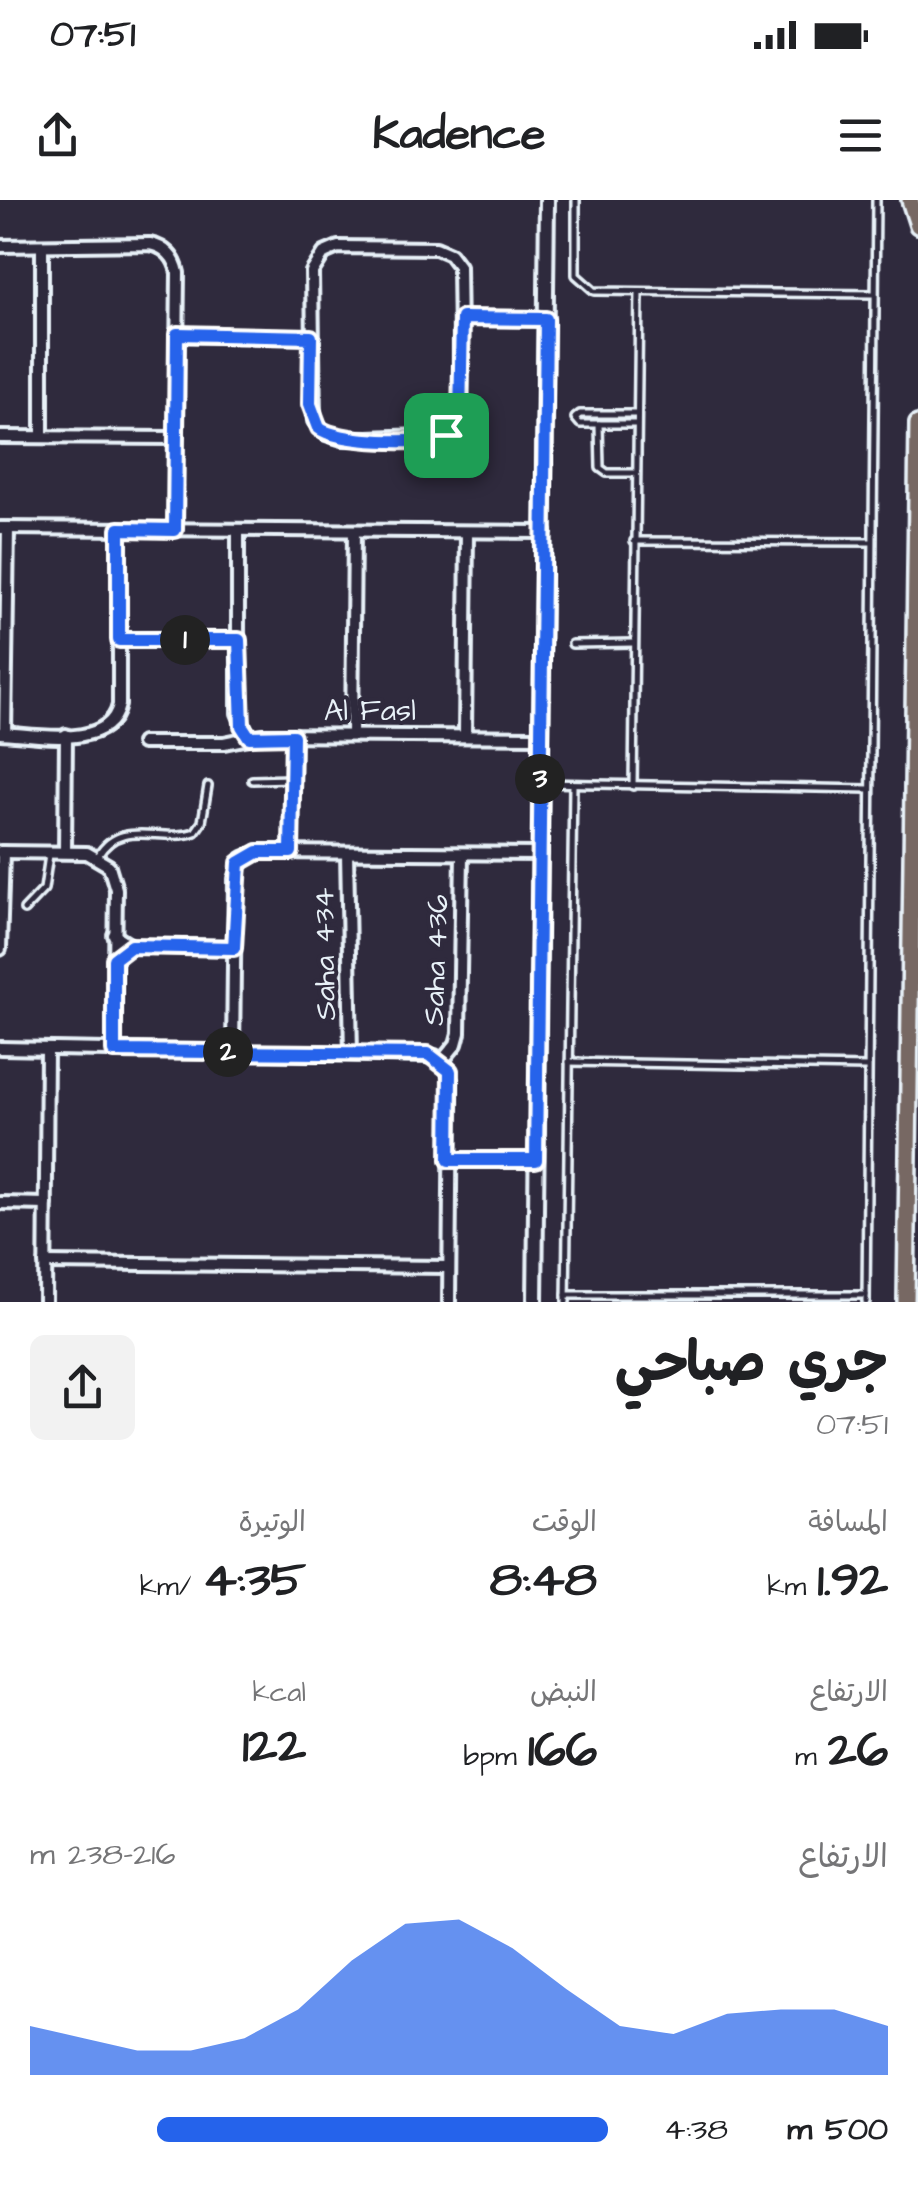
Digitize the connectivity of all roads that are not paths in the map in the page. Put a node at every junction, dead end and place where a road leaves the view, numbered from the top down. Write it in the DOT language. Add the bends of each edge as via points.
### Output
graph roads {
  1 [pos="547,200"];
  2 [pos="576,200"];
  3 [pos="876,200"];
  4 [pos="910,200"];
  5 [pos="918,224"];
  6 [pos="0,246"];
  7 [pos="42,246"];
  8 [pos="639,292"];
  9 [pos="874,294"];
  10 [pos="462,318"];
  11 [pos="546,319"];
  12 [pos="177,334"];
  13 [pos="311,337"];
  14 [pos="637,414"];
  15 [pos="600,424"];
  16 [pos="636,424"];
  17 [pos="918,424"];
  18 [pos="42,436"];
  19 [pos="0,437"];
  20 [pos="176,438"];
  21 [pos="636,473"];
  22 [pos="4,528"];
  23 [pos="119,529"];
  24 [pos="175,530"];
  25 [pos="238,530"];
  26 [pos="354,531"];
  27 [pos="467,532"];
  28 [pos="545,532"];
  29 [pos="634,541"];
  30 [pos="872,542"];
  31 [pos="119,640"];
  32 [pos="239,640"];
  33 [pos="572,644"];
  34 [pos="634,644"];
  35 [pos="2,733"];
  36 [pos="66,735"];
  37 [pos="352,735"];
  38 [pos="466,735"];
  39 [pos="293,736"];
  40 [pos="249,737"];
  41 [pos="540,737"];
  42 [pos="142,744"];
  43 [pos="292,779"];
  44 [pos="252,780"];
  45 [pos="540,783"];
  46 [pos="573,785"];
  47 [pos="208,786"];
  48 [pos="633,786"];
  49 [pos="869,789"];
  50 [pos="1,852"];
  51 [pos="49,852"];
  52 [pos="65,852"];
  53 [pos="291,852"];
  54 [pos="348,854"];
  55 [pos="462,854"];
  56 [pos="541,854"];
  57 [pos="98,856"];
  58 [pos="24,910"];
  59 [pos="114,935"];
  60 [pos="131,946"];
  61 [pos="234,948"];
  62 [pos="0,949"];
  63 [pos="114,959"];
  64 [pos="0,1048"];
  65 [pos="47,1049"];
  66 [pos="114,1051"];
  67 [pos="233,1052"];
  68 [pos="352,1054"];
  69 [pos="442,1061"];
  70 [pos="569,1062"];
  71 [pos="867,1067"];
  72 [pos="449,1160"];
  73 [pos="536,1160"];
  74 [pos="0,1203"];
  75 [pos="46,1204"];
  76 [pos="46,1263"];
  77 [pos="448,1267"];
  78 [pos="566,1298"];
  79 [pos="866,1298"];
  80 [pos="45,1302"];
  81 [pos="448,1302"];
  82 [pos="536,1302"];
  83 [pos="906,1302"];
  1 -- 11 [label="street"];
  2 -- 8 [label="lane" via="579,280 594,292"];
  3 -- 9 [label="lane"];
  4 -- 5 [label="main road"];
  6 -- 7 [label="street"];
  7 -- 12 [label="street" via="144,244 166,251 178,274"];
  7 -- 18 [label="street"];
  8 -- 9 [label="lane"];
  8 -- 14 [label="lane"];
  9 -- 30 [label="lane"];
  10 -- 11 [label="street"];
  10 -- 13 [label="street" via="461,274 450,254 436,248 338,247 319,258 312,272"];
  10 -- 13 [label="street" via="460,416 452,430 430,439 342,439 319,428 310,404"];
  11 -- 28 [label="street"];
  12 -- 13 [label="street"];
  12 -- 20 [label="street"];
  14 -- 15 [label="lane" via="576,418"];
  14 -- 16 [label="lane"];
  15 -- 16 [label="lane"];
  15 -- 21 [label="lane" via="602,470"];
  16 -- 21 [label="lane"];
  17 -- 83 [label="main road"];
  18 -- 19 [label="street"];
  18 -- 20 [label="street"];
  20 -- 24 [label="street"];
  21 -- 29 [label="lane"];
  22 -- 23 [label="street"];
  22 -- 35 [label="street"];
  23 -- 24 [label="street"];
  23 -- 31 [label="street"];
  24 -- 25 [label="street"];
  25 -- 26 [label="street"];
  25 -- 32 [label="street"];
  26 -- 27 [label="street"];
  26 -- 37 [label="street"];
  27 -- 28 [label="street"];
  27 -- 38 [label="street"];
  28 -- 41 [label="street"];
  29 -- 30 [label="lane"];
  29 -- 34 [label="lane"];
  30 -- 49 [label="lane"];
  31 -- 32 [label="street"];
  31 -- 36 [label="street" via="117,713 100,731"];
  32 -- 40 [label="street" via="238,714"];
  33 -- 34 [label="lane"];
  34 -- 48 [label="lane"];
  35 -- 36 [label="street"];
  36 -- 52 [label="street"];
  37 -- 38 [label="street, Al Fasl"];
  37 -- 39 [label="street, Al Fasl"];
  38 -- 41 [label="street, Al Fasl"];
  39 -- 40 [label="street, Al Fasl"];
  39 -- 43 [label="street"];
  40 -- 42 [label="street, Al Fasl"];
  41 -- 45 [label="street"];
  43 -- 44 [label="lane"];
  43 -- 53 [label="street"];
  45 -- 46 [label="lane"];
  45 -- 56 [label="street"];
  46 -- 48 [label="lane"];
  46 -- 70 [label="lane"];
  47 -- 57 [label="lane" via="195,832 124,834"];
  48 -- 49 [label="lane"];
  49 -- 71 [label="lane"];
  50 -- 51 [label="street"];
  50 -- 62 [label="street"];
  51 -- 52 [label="street"];
  51 -- 58 [label="lane" via="44,889"];
  52 -- 57 [label="street"];
  53 -- 54 [label="street"];
  53 -- 61 [label="street" via="258,852 239,863"];
  54 -- 55 [label="street"];
  54 -- 68 [label="street, Saha 434"];
  55 -- 56 [label="street"];
  55 -- 69 [label="street, Saha 436" via="459,1032"];
  56 -- 73 [label="street"];
  57 -- 59 [label="street" via="116,882"];
  59 -- 60 [label="street"];
  59 -- 63 [label="street"];
  60 -- 61 [label="street"];
  60 -- 63 [label="street"];
  61 -- 67 [label="street"];
  63 -- 66 [label="street"];
  64 -- 65 [label="street"];
  65 -- 66 [label="street"];
  65 -- 75 [label="street"];
  66 -- 67 [label="street"];
  67 -- 68 [label="street"];
  68 -- 69 [label="street" via="420,1053"];
  69 -- 72 [label="street" via="451,1081"];
  70 -- 71 [label="lane"];
  70 -- 78 [label="lane"];
  71 -- 79 [label="lane"];
  72 -- 73 [label="street"];
  72 -- 77 [label="street"];
  73 -- 82 [label="street"];
  74 -- 75 [label="street"];
  75 -- 76 [label="street"];
  76 -- 77 [label="street"];
  76 -- 80 [label="street"];
  77 -- 81 [label="street"];
  78 -- 79 [label="lane"];
}
